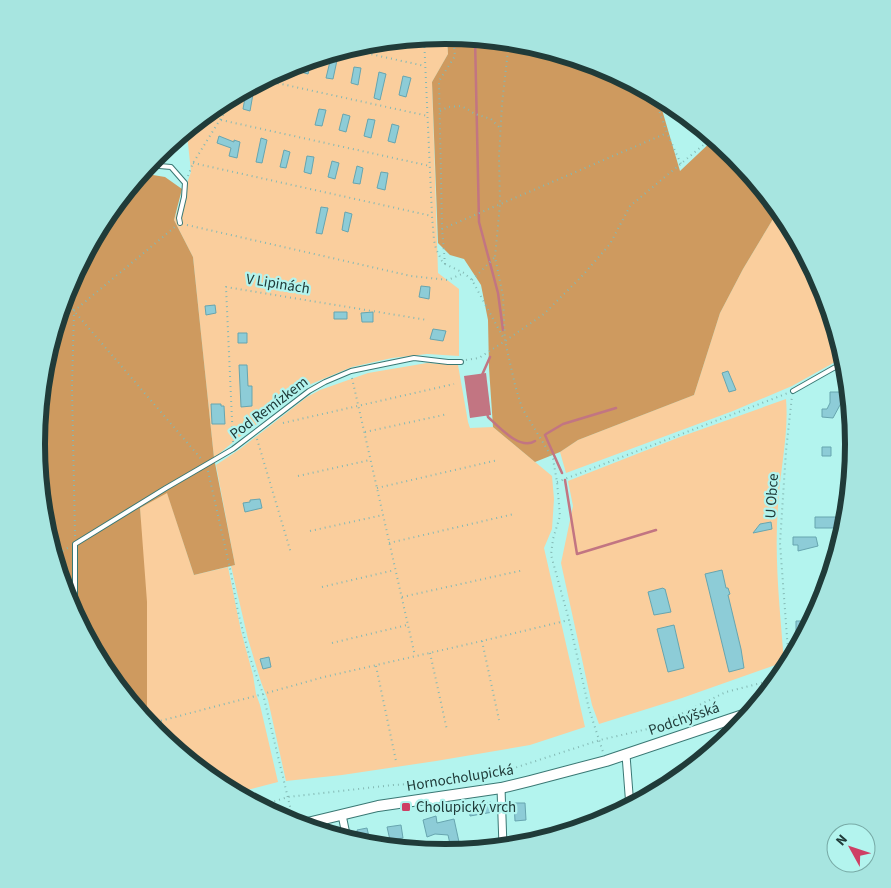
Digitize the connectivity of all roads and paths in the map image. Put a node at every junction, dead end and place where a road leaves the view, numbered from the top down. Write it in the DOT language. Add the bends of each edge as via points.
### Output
graph roads {
  1 [pos="453,44"];
  2 [pos="424,45"];
  3 [pos="508,49"];
  4 [pos="364,52"];
  5 [pos="425,66"];
  6 [pos="274,82"];
  7 [pos="657,104"];
  8 [pos="228,108"];
  9 [pos="440,111"];
  10 [pos="428,116"];
  11 [pos="221,120"];
  12 [pos="501,129"];
  13 [pos="667,133"];
  14 [pos="707,142"];
  15 [pos="194,163"];
  16 [pos="681,164"];
  17 [pos="158,166"];
  18 [pos="430,166"];
  19 [pos="187,179"];
  20 [pos="500,204"];
  21 [pos="432,216"];
  22 [pos="180,223"];
  23 [pos="442,229"];
  24 [pos="495,257"];
  25 [pos="445,264"];
  26 [pos="464,273"];
  27 [pos="472,280"];
  28 [pos="71,303"];
  29 [pos="74,311"];
  30 [pos="427,320"];
  31 [pos="505,341"];
  32 [pos="461,362"];
  33 [pos="838,366"];
  34 [pos="351,371"];
  35 [pos="454,384"];
  36 [pos="793,391"];
  37 [pos="359,405"];
  38 [pos="448,414"];
  39 [pos="283,422"];
  40 [pos="255,432"];
  41 [pos="365,432"];
  42 [pos="233,450"];
  43 [pos="370,460"];
  44 [pos="498,460"];
  45 [pos="206,464"];
  46 [pos="298,476"];
  47 [pos="557,482"];
  48 [pos="377,488"];
  49 [pos="514,514"];
  50 [pos="383,515"];
  51 [pos="310,531"];
  52 [pos="389,543"];
  53 [pos="75,544"];
  54 [pos="60,552"];
  55 [pos="291,553"];
  56 [pos="396,570"];
  57 [pos="524,570"];
  58 [pos="322,587"];
  59 [pos="74,593"];
  60 [pos="402,597"];
  61 [pos="569,620"];
  62 [pos="408,625"];
  63 [pos="482,641"];
  64 [pos="332,643"];
  65 [pos="788,650"];
  66 [pos="430,653"];
  67 [pos="415,656"];
  68 [pos="376,665"];
  69 [pos="768,681"];
  70 [pos="263,694"];
  71 [pos="738,717"];
  72 [pos="499,720"];
  73 [pos="157,722"];
  74 [pos="447,730"];
  75 [pos="600,740"];
  76 [pos="626,755"];
  77 [pos="396,761"];
  78 [pos="606,761"];
  79 [pos="501,788"];
  80 [pos="288,797"];
  81 [pos="629,800"];
  82 [pos="269,803"];
  83 [pos="292,814"];
  84 [pos="342,815"];
  85 [pos="313,822"];
  86 [pos="346,832"];
  87 [pos="503,840"];
  1 -- 9 [label="path" via="454,56 439,81"];
  2 -- 5 [label="path"];
  3 -- 12 [label="path"];
  4 -- 5 [label="path"];
  5 -- 10 [label="path"];
  6 -- 10 [label="path"];
  7 -- 13 [label="path"];
  8 -- 11 [label="path"];
  9 -- 12 [label="path" via="448,107 467,108 478,116 491,119"];
  9 -- 23 [label="path"];
  10 -- 18 [label="path"];
  11 -- 15 [label="path"];
  11 -- 18 [label="path"];
  12 -- 20 [label="path"];
  13 -- 16 [label="path"];
  13 -- 20 [label="path"];
  14 -- 16 [label="path"];
  15 -- 19 [label="path"];
  15 -- 21 [label="path"];
  16 -- 31 [label="path" via="630,206 610,244 583,275 544,314"];
  17 -- 22 [label="lane" via="171,167 185,183"];
  18 -- 21 [label="path"];
  20 -- 23 [label="path"];
  20 -- 24 [label="path"];
  21 -- 25 [label="path" via="436,249"];
  22 -- 26 [label="path" via="411,276 448,280"];
  22 -- 29 [label="path"];
  23 -- 25 [label="path"];
  24 -- 27 [label="path"];
  24 -- 31 [label="path" via="503,296"];
  25 -- 26 [label="path"];
  26 -- 27 [label="path"];
  27 -- 31 [label="path"];
  28 -- 29 [label="path"];
  29 -- 45 [label="path"];
  29 -- 53 [label="path"];
  30 -- 42 [label="path, V Lipinách" via="226,287"];
  31 -- 32 [label="path" via="479,358"];
  31 -- 47 [label="path" via="522,408 553,459"];
  32 -- 34 [label="lane, Pod Remízkem" via="414,358"];
  33 -- 36 [label="lane"];
  34 -- 37 [label="path"];
  34 -- 40 [label="lane, Pod Remízkem" via="309,390"];
  35 -- 37 [label="path"];
  36 -- 47 [label="path"];
  36 -- 65 [label="path, U Obce" via="780,543"];
  37 -- 39 [label="path"];
  37 -- 41 [label="path"];
  38 -- 41 [label="path"];
  40 -- 42 [label="lane, Pod Remízkem"];
  40 -- 55 [label="path"];
  41 -- 43 [label="path"];
  42 -- 45 [label="lane, Pod Remízkem"];
  43 -- 46 [label="path"];
  43 -- 48 [label="path"];
  44 -- 48 [label="path"];
  45 -- 53 [label="lane, Pod Remízkem"];
  45 -- 70 [label="path" via="238,612"];
  47 -- 61 [label="path" via="560,516 551,556"];
  48 -- 50 [label="path"];
  49 -- 52 [label="path"];
  50 -- 51 [label="path"];
  50 -- 52 [label="path"];
  52 -- 56 [label="path"];
  53 -- 54 [label="path"];
  53 -- 59 [label="lane"];
  56 -- 58 [label="path"];
  56 -- 60 [label="path"];
  57 -- 60 [label="path"];
  60 -- 62 [label="path"];
  61 -- 63 [label="path"];
  61 -- 75 [label="path" via="589,709"];
  62 -- 64 [label="path"];
  62 -- 67 [label="path"];
  63 -- 66 [label="path"];
  63 -- 72 [label="path"];
  66 -- 67 [label="path"];
  66 -- 74 [label="path"];
  67 -- 68 [label="path"];
  68 -- 70 [label="path"];
  68 -- 77 [label="path"];
  69 -- 75 [label="path" via="726,692 652,728"];
  70 -- 73 [label="path"];
  70 -- 80 [label="path"];
  71 -- 76 [label="street, Podchýšská"];
  75 -- 78 [label="path"];
  75 -- 80 [label="path" via="499,773 445,782"];
  76 -- 78 [label="street, Hornocholupická"];
  76 -- 81 [label="street"];
  78 -- 79 [label="street, Hornocholupická"];
  79 -- 84 [label="street, Hornocholupická" via="378,806"];
  79 -- 87 [label="street"];
  80 -- 82 [label="path"];
  80 -- 83 [label="path"];
  84 -- 85 [label="street, Hornocholupická"];
  84 -- 86 [label="street"];
}
